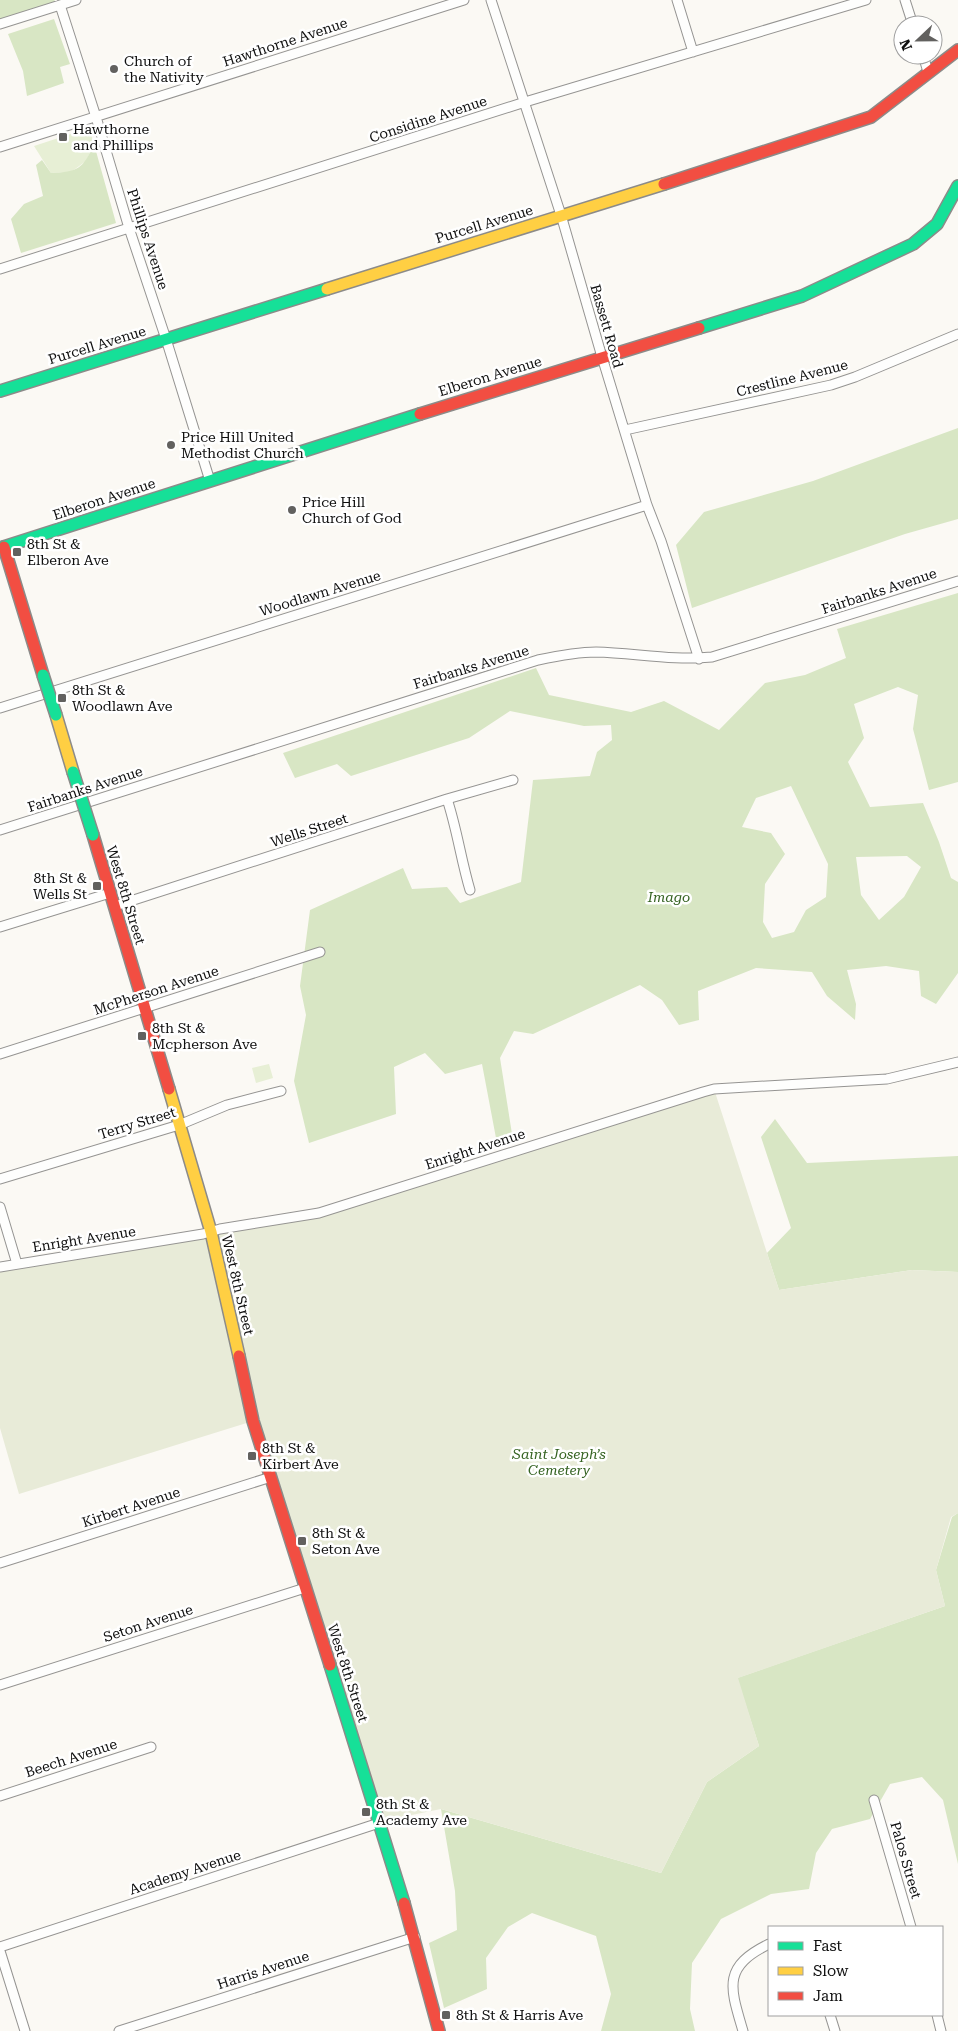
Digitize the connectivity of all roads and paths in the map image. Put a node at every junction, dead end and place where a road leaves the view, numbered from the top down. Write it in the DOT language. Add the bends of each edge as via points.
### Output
graph roads {
  1 [pos="76,0"];
  2 [pos="464,0"];
  3 [pos="491,0"];
  4 [pos="677,0"];
  5 [pos="866,0"];
  6 [pos="905,0"];
  7 [pos="60,5"];
  8 [pos="910,15"];
  9 [pos="0,24"];
  10 [pos="958,50"];
  11 [pos="693,52"];
  12 [pos="926,65"];
  13 [pos="928,72"];
  14 [pos="525,102"];
  15 [pos="96,117"];
  16 [pos="0,147"];
  17 [pos="958,186"];
  18 [pos="561,215"];
  19 [pos="129,228"];
  20 [pos="0,269"];
  21 [pos="958,334"];
  22 [pos="166,339"];
  23 [pos="602,357"];
  24 [pos="0,391"];
  25 [pos="625,430"];
  26 [pos="210,481"];
  27 [pos="647,505"];
  28 [pos="2,547"];
  29 [pos="958,581"];
  30 [pos="699,659"];
  31 [pos="0,708"];
  32 [pos="512,780"];
  33 [pos="447,799"];
  34 [pos="0,830"];
  35 [pos="470,890"];
  36 [pos="110,893"];
  37 [pos="115,906"];
  38 [pos="0,926"];
  39 [pos="320,952"];
  40 [pos="145,1009"];
  41 [pos="0,1054"];
  42 [pos="958,1062"];
  43 [pos="281,1091"];
  44 [pos="179,1125"];
  45 [pos="0,1179"];
  46 [pos="0,1207"];
  47 [pos="211,1232"];
  48 [pos="17,1264"];
  49 [pos="0,1267"];
  50 [pos="271,1476"];
  51 [pos="0,1563"];
  52 [pos="305,1588"];
  53 [pos="0,1685"];
  54 [pos="151,1746"];
  55 [pos="0,1796"];
  56 [pos="874,1800"];
  57 [pos="379,1823"];
  58 [pos="911,1926"];
  59 [pos="415,1937"];
  60 [pos="766,1945"];
  61 [pos="0,1947"];
  62 [pos="0,1951"];
  63 [pos="830,2016"];
  64 [pos="937,2016"];
  65 [pos="24,2030"];
  66 [pos="14,2031"];
  67 [pos="119,2031"];
  68 [pos="439,2031"];
  69 [pos="743,2031"];
  70 [pos="835,2031"];
  71 [pos="941,2031"];
  1 -- 7 [label="street"];
  2 -- 15 [label="street, Hawthorne Avenue"];
  3 -- 14 [label="street, Bassett Road"];
  4 -- 11 [label="street"];
  5 -- 11 [label="street, Considine Avenue"];
  6 -- 8 [label="street"];
  7 -- 9 [label="street"];
  7 -- 15 [label="street, Phillips Avenue"];
  10 -- 13 [label="street, Purcell Avenue"];
  11 -- 14 [label="street, Considine Avenue"];
  12 -- 13 [label="street"];
  13 -- 18 [label="street, Purcell Avenue" via="871,117"];
  14 -- 18 [label="street, Bassett Road"];
  14 -- 19 [label="street, Considine Avenue"];
  15 -- 16 [label="street, Hawthorne Avenue"];
  15 -- 19 [label="street, Phillips Avenue"];
  17 -- 23 [label="street, Elberon Avenue" via="937,224 924,237 901,251 802,296"];
  18 -- 22 [label="street, Purcell Avenue"];
  18 -- 23 [label="street, Bassett Road"];
  19 -- 20 [label="street, Considine Avenue"];
  19 -- 22 [label="street, Phillips Avenue"];
  21 -- 25 [label="street, Crestline Avenue" via="831,385"];
  22 -- 24 [label="street, Purcell Avenue"];
  22 -- 26 [label="street, Phillips Avenue"];
  23 -- 25 [label="street, Bassett Road"];
  23 -- 26 [label="street, Elberon Avenue"];
  25 -- 27 [label="street, Bassett Road"];
  26 -- 28 [label="street, Elberon Avenue"];
  27 -- 30 [label="street, Bassett Road"];
  27 -- 31 [label="street, Woodlawn Avenue"];
  28 -- 36 [label="street, West 8th Street, bridge"];
  29 -- 30 [label="street, Fairbanks Avenue" via="730,653"];
  30 -- 34 [label="street, Fairbanks Avenue" via="595,652 538,660"];
  32 -- 33 [label="street, Wells Street"];
  33 -- 35 [label="street"];
  33 -- 37 [label="street, Wells Street"];
  36 -- 37 [label="street, West 8th Street"];
  36 -- 38 [label="street"];
  37 -- 40 [label="street, West 8th Street"];
  39 -- 40 [label="street, McPherson Avenue"];
  40 -- 41 [label="street, McPherson Avenue"];
  40 -- 44 [label="street, West 8th Street"];
  42 -- 47 [label="street, Enright Avenue" via="887,1079 704,1092 319,1213"];
  43 -- 44 [label="street, Terry Street" via="227,1104"];
  44 -- 45 [label="street, Terry Street"];
  44 -- 47 [label="street, West 8th Street"];
  46 -- 48 [label="street"];
  47 -- 48 [label="street, Enright Avenue"];
  47 -- 50 [label="street, West 8th Street" via="254,1421"];
  48 -- 49 [label="street, Enright Avenue"];
  50 -- 51 [label="street, Kirbert Avenue"];
  50 -- 52 [label="street, West 8th Street"];
  52 -- 53 [label="street, Seton Avenue"];
  52 -- 57 [label="street, West 8th Street"];
  54 -- 55 [label="street, Beech Avenue"];
  56 -- 58 [label="street, Palos Street"];
  57 -- 59 [label="street, West 8th Street"];
  57 -- 61 [label="street, Academy Avenue"];
  59 -- 67 [label="street, Harris Avenue"];
  59 -- 68 [label="street, West 8th Street"];
  60 -- 69 [label="street" via="742,1961 734,1976 733,1994"];
  62 -- 65 [label="street"];
  63 -- 70 [label="street"];
  64 -- 71 [label="street"];
  65 -- 66 [label="street"];
}
